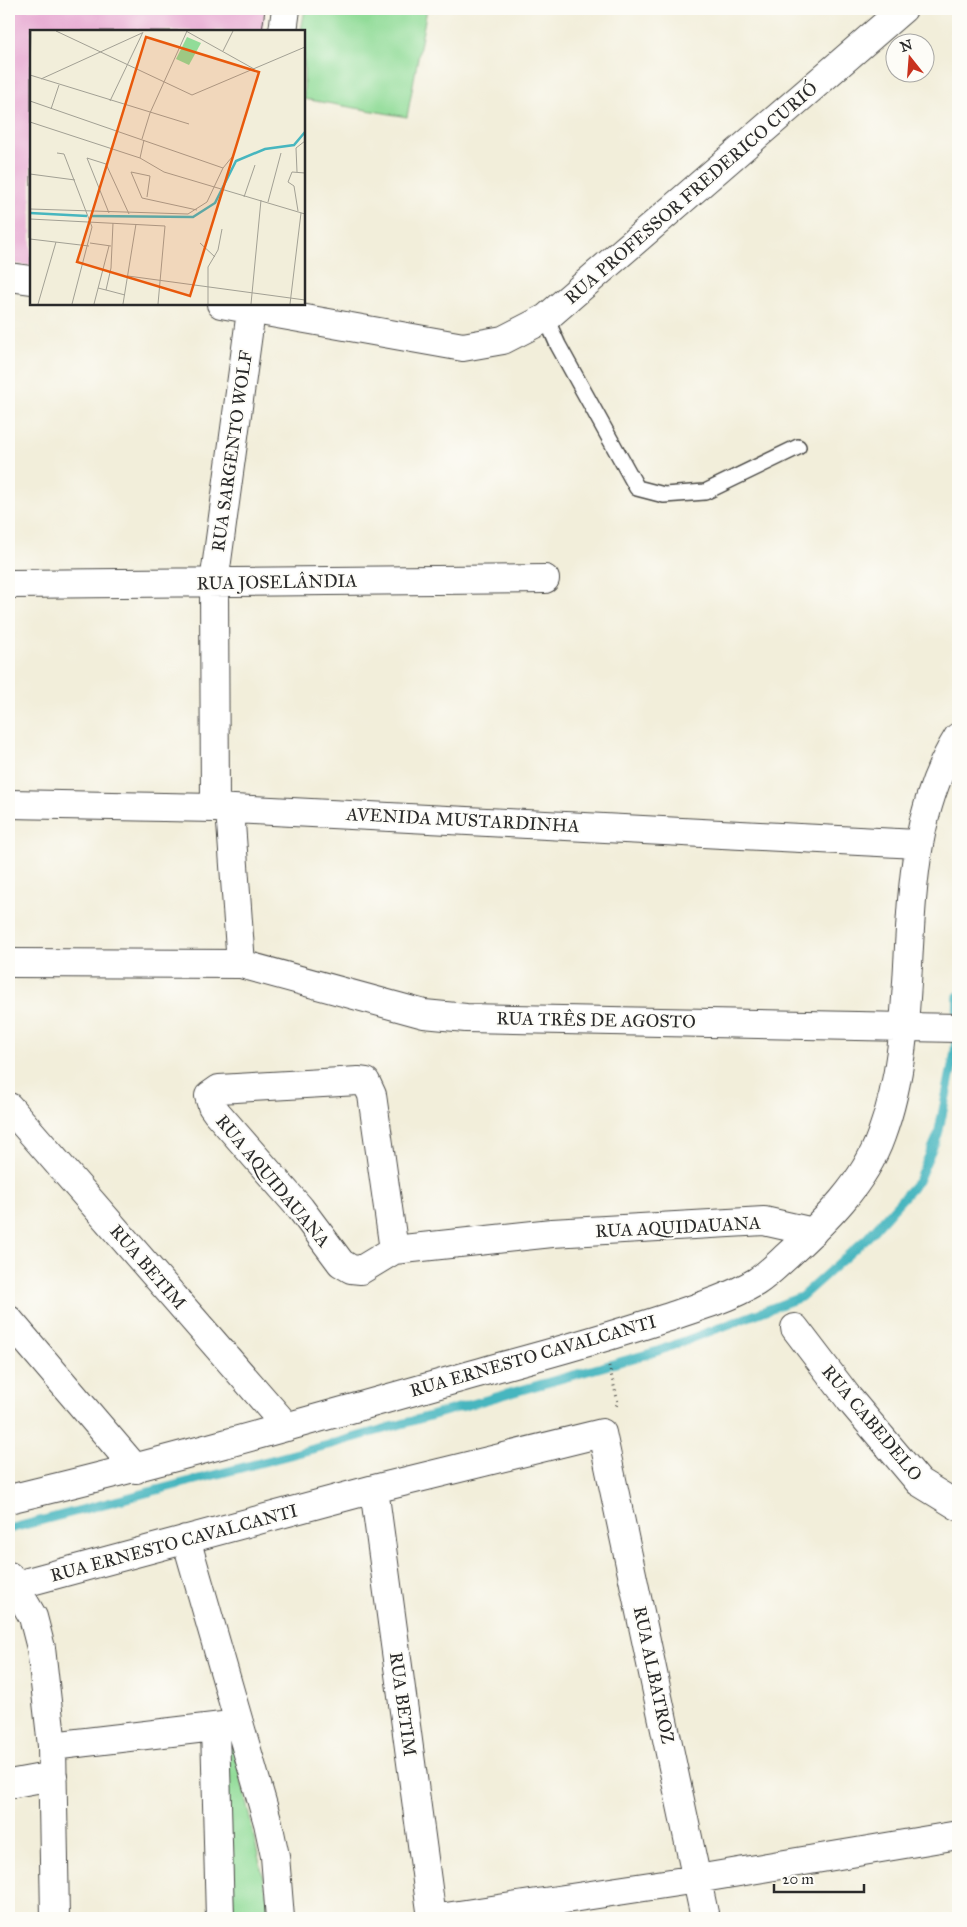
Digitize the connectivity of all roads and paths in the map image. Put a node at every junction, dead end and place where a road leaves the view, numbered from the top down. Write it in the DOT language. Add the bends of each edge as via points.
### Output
graph roads {
  1 [pos="286,9"];
  2 [pos="903,9"];
  3 [pos="283,30"];
  4 [pos="9,277"];
  5 [pos="30,280"];
  6 [pos="236,305"];
  7 [pos="251,306"];
  8 [pos="546,318"];
  9 [pos="798,447"];
  10 [pos="545,579"];
  11 [pos="214,583"];
  12 [pos="9,584"];
  13 [pos="958,737"];
  14 [pos="9,804"];
  15 [pos="222,808"];
  16 [pos="917,844"];
  17 [pos="9,963"];
  18 [pos="241,964"];
  19 [pos="914,1026"];
  20 [pos="958,1028"];
  21 [pos="9,1107"];
  22 [pos="813,1232"];
  23 [pos="394,1250"];
  24 [pos="9,1320"];
  25 [pos="795,1328"];
  26 [pos="608,1360"];
  27 [pos="618,1402"];
  28 [pos="287,1427"];
  29 [pos="602,1433"];
  30 [pos="136,1469"];
  31 [pos="374,1489"];
  32 [pos="9,1499"];
  33 [pos="958,1506"];
  34 [pos="186,1539"];
  35 [pos="10,1581"];
  36 [pos="227,1726"];
  37 [pos="52,1746"];
  38 [pos="52,1776"];
  39 [pos="9,1784"];
  40 [pos="958,1835"];
  41 [pos="697,1879"];
  42 [pos="55,1918"];
  43 [pos="220,1918"];
  44 [pos="280,1918"];
  45 [pos="432,1918"];
  46 [pos="439,1918"];
  47 [pos="705,1918"];
  1 -- 3 [label="street"];
  2 -- 8 [label="street, RUA PROFESSOR FREDERICO CURIÓ"];
  4 -- 5 [label="street"];
  6 -- 7 [label="street"];
  7 -- 8 [label="street, RUA PROFESSOR FREDERICO CURIÓ" via="463,347 503,340"];
  7 -- 11 [label="street, RUA SARGENTO WOLF"];
  8 -- 9 [label="lane" via="637,488 664,496 704,492"];
  10 -- 11 [label="street, RUA JOSELÂNDIA"];
  11 -- 12 [label="street, RUA JOSELÂNDIA"];
  11 -- 15 [label="street, RUA SARGENTO WOLF"];
  13 -- 16 [label="street, RUA ERNESTO CAVALCANTI" via="943,762"];
  14 -- 15 [label="street, AVENIDA MUSTARDINHA"];
  15 -- 16 [label="street, AVENIDA MUSTARDINHA"];
  15 -- 18 [label="street, RUA SARGENTO WOLF"];
  16 -- 19 [label="street, RUA ERNESTO CAVALCANTI"];
  17 -- 18 [label="street, RUA TRÊS DE AGOSTO"];
  18 -- 19 [label="street, RUA TRÊS DE AGOSTO" via="424,1014 476,1018"];
  19 -- 20 [label="street, RUA TRÊS DE AGOSTO"];
  19 -- 22 [label="street, RUA ERNESTO CAVALCANTI" via="877,1149 856,1184"];
  21 -- 28 [label="street, RUA BETIM"];
  22 -- 23 [label="street, RUA AQUIDAUANA" via="764,1221 552,1233"];
  22 -- 28 [label="street, RUA ERNESTO CAVALCANTI" via="756,1282 710,1303 603,1338"];
  23 -- 23 [label="street, RUA AQUIDAUANA" via="372,1095 366,1082 219,1089 209,1096 217,1113 300,1208 341,1263 361,1270"];
  24 -- 30 [label="street"];
  25 -- 33 [label="street, RUA CABEDELO" via="919,1482"];
  26 -- 27 [label="path"];
  28 -- 30 [label="street, RUA ERNESTO CAVALCANTI"];
  29 -- 31 [label="street, RUA ERNESTO CAVALCANTI"];
  29 -- 41 [label="street, RUA ALBATROZ"];
  30 -- 32 [label="street, RUA ERNESTO CAVALCANTI"];
  31 -- 34 [label="street, RUA ERNESTO CAVALCANTI"];
  31 -- 45 [label="street, RUA BETIM"];
  34 -- 35 [label="street, RUA ERNESTO CAVALCANTI"];
  34 -- 36 [label="street"];
  35 -- 37 [label="street" via="33,1618 41,1648"];
  36 -- 37 [label="street"];
  36 -- 43 [label="street"];
  36 -- 44 [label="street" via="275,1856"];
  37 -- 38 [label="street"];
  38 -- 39 [label="street"];
  38 -- 42 [label="street"];
  40 -- 41 [label="street"];
  41 -- 46 [label="street"];
  41 -- 47 [label="street, RUA ALBATROZ"];
}
